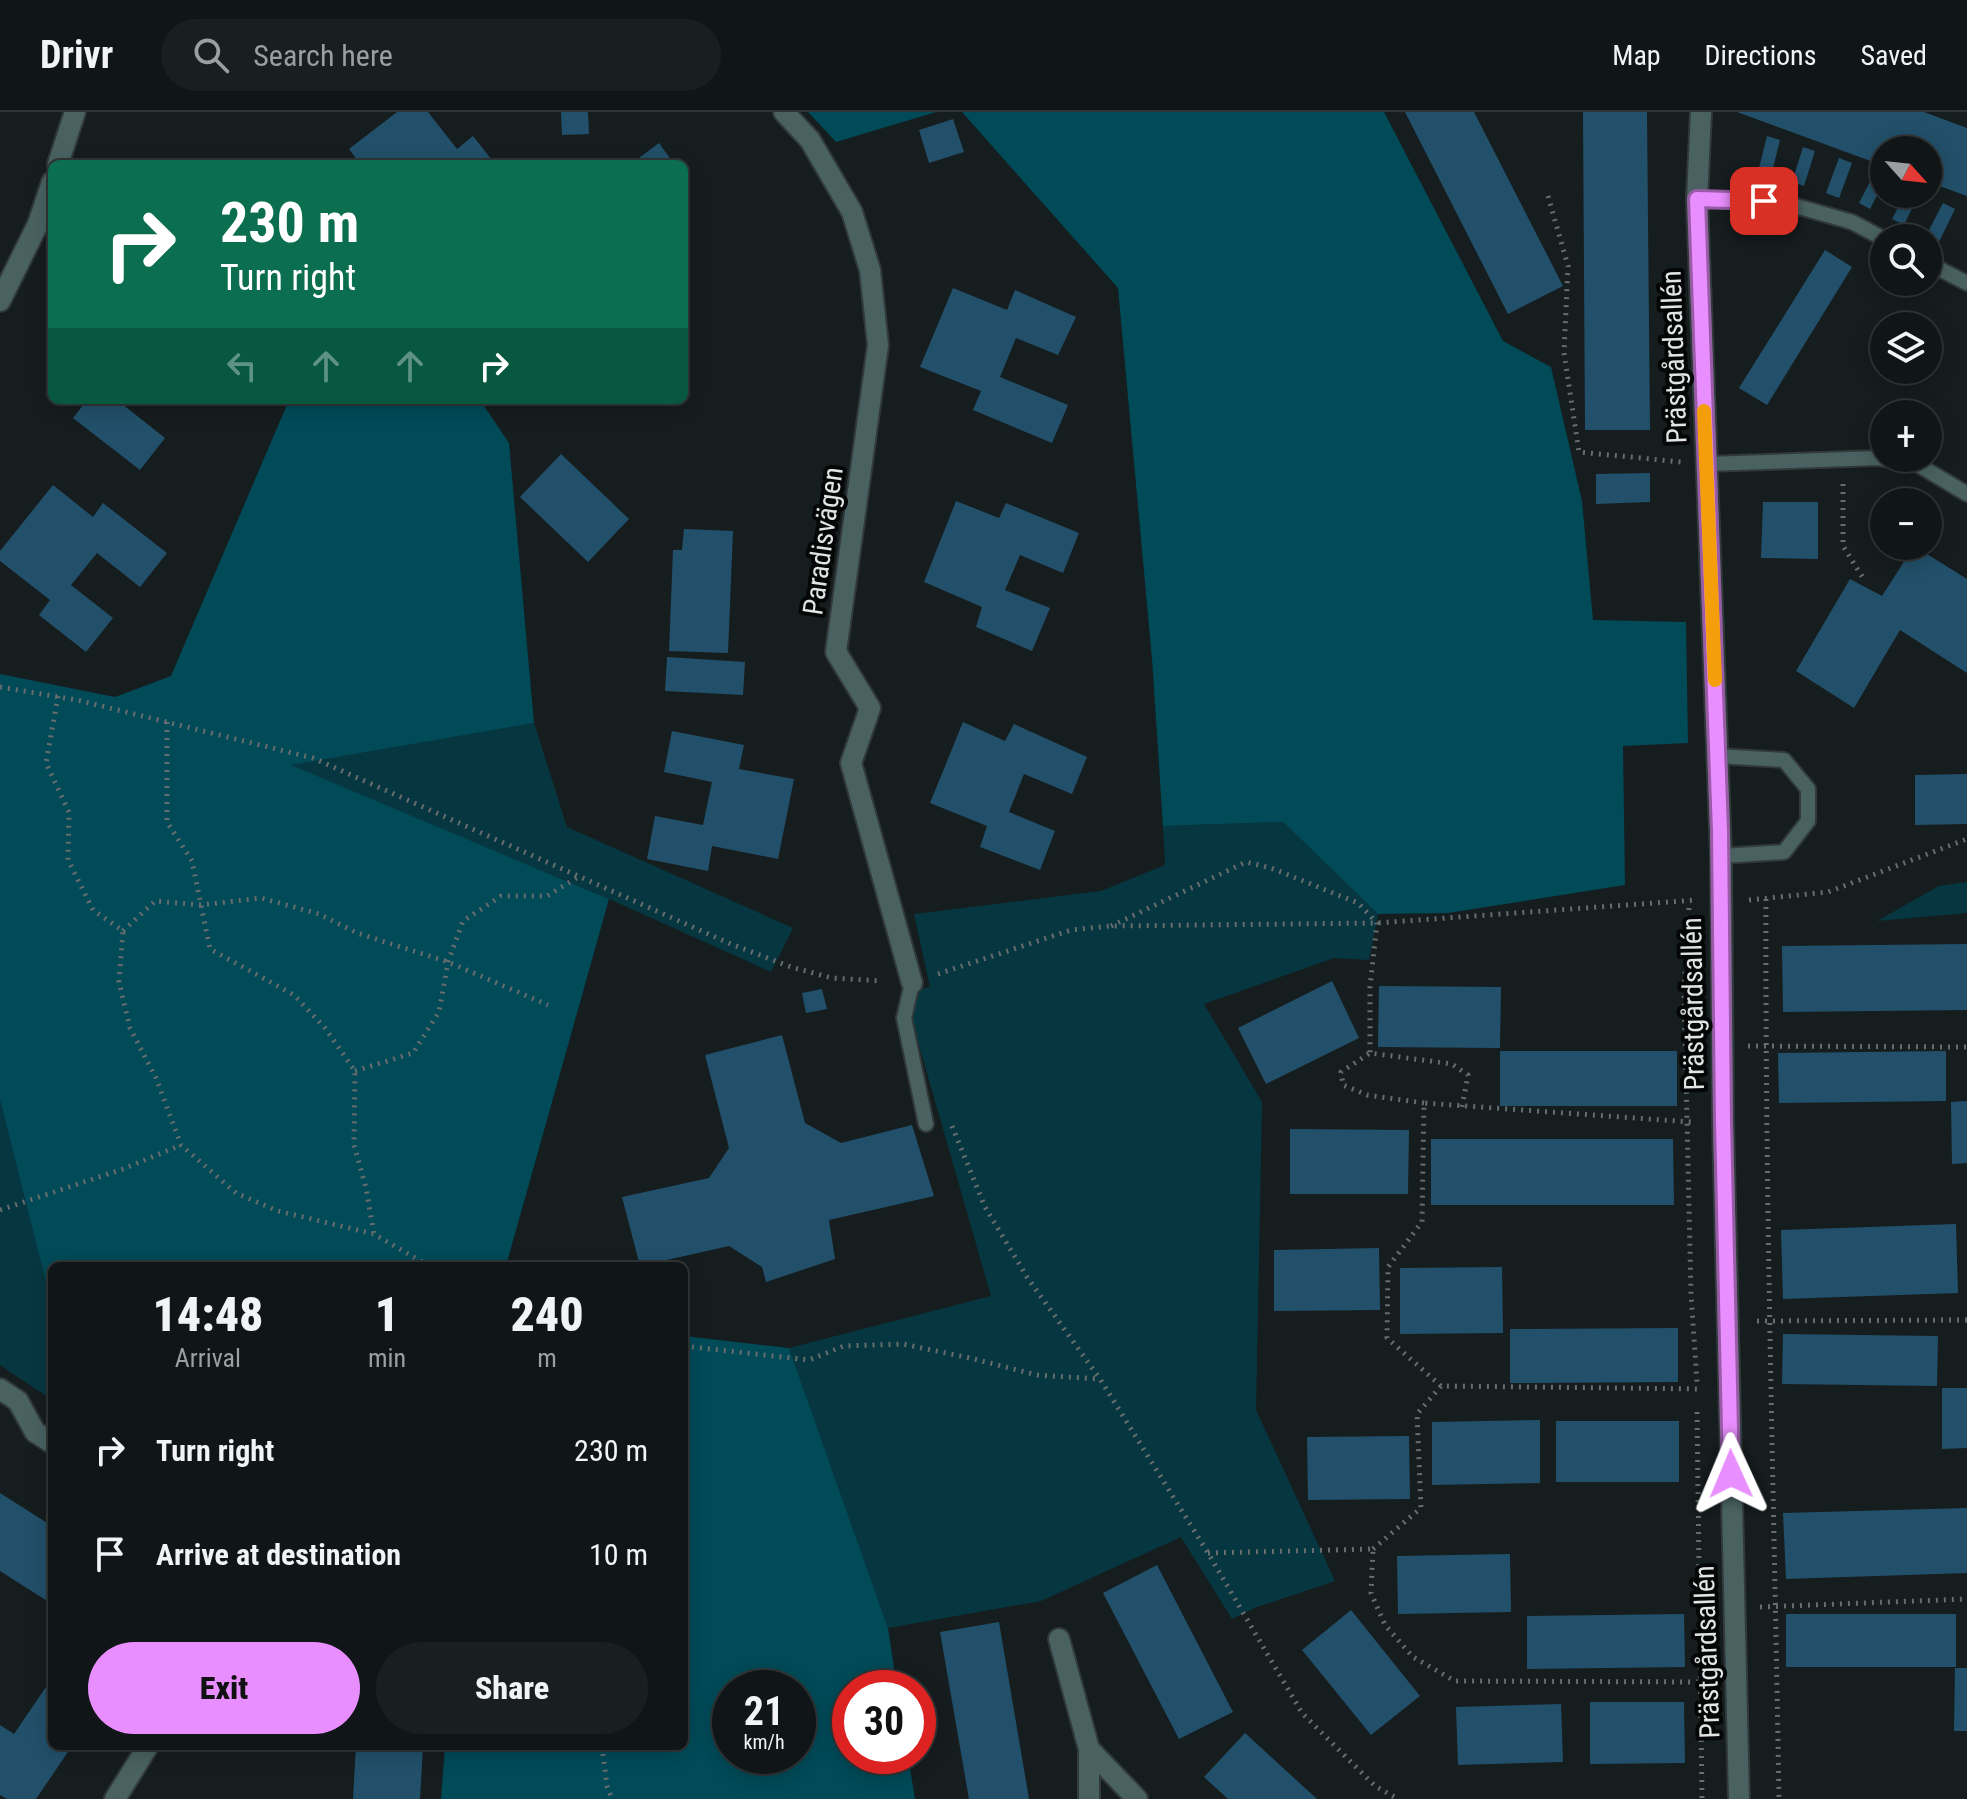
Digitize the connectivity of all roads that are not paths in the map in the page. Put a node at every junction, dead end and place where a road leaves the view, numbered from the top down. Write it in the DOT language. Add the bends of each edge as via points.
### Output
graph roads {
  1 [pos="75,112"];
  2 [pos="784,112"];
  3 [pos="1701,112"];
  4 [pos="59,160"];
  5 [pos="48,194"];
  6 [pos="1697,199"];
  7 [pos="1870,232"];
  8 [pos="1942,270"];
  9 [pos="1967,283"];
  10 [pos="0,301"];
  11 [pos="1706,464"];
  12 [pos="1967,494"];
  13 [pos="1718,756"];
  14 [pos="1721,856"];
  15 [pos="912,983"];
  16 [pos="926,1124"];
  17 [pos="0,1389"];
  18 [pos="48,1440"];
  19 [pos="1059,1639"];
  20 [pos="1089,1749"];
  21 [pos="146,1750"];
  22 [pos="115,1799"];
  23 [pos="1089,1799"];
  24 [pos="1137,1799"];
  25 [pos="1739,1799"];
  1 -- 4 [label="street"];
  2 -- 15 [label="street, Paradisvägen" via="810,140 852,212 870,270 878,345 836,652 870,708 851,763"];
  3 -- 6 [label="street, Prästgårdsallén"];
  5 -- 10 [label="street"];
  6 -- 7 [label="lane" via="1785,203"];
  6 -- 11 [label="street, Prästgårdsallén"];
  8 -- 9 [label="lane"];
  11 -- 12 [label="lane" via="1877,458 1915,463"];
  11 -- 13 [label="street, Prästgårdsallén"];
  13 -- 14 [label="street, Prästgårdsallén"];
  13 -- 14 [label="lane" via="1784,760 1808,789 1808,821 1784,852"];
  14 -- 25 [label="street, Prästgårdsallén"];
  15 -- 16 [label="lane" via="904,1018"];
  17 -- 18 [label="street" via="18,1401 35,1432"];
  19 -- 20 [label="street"];
  20 -- 23 [label="street"];
  20 -- 24 [label="street"];
  21 -- 22 [label="street"];
}
